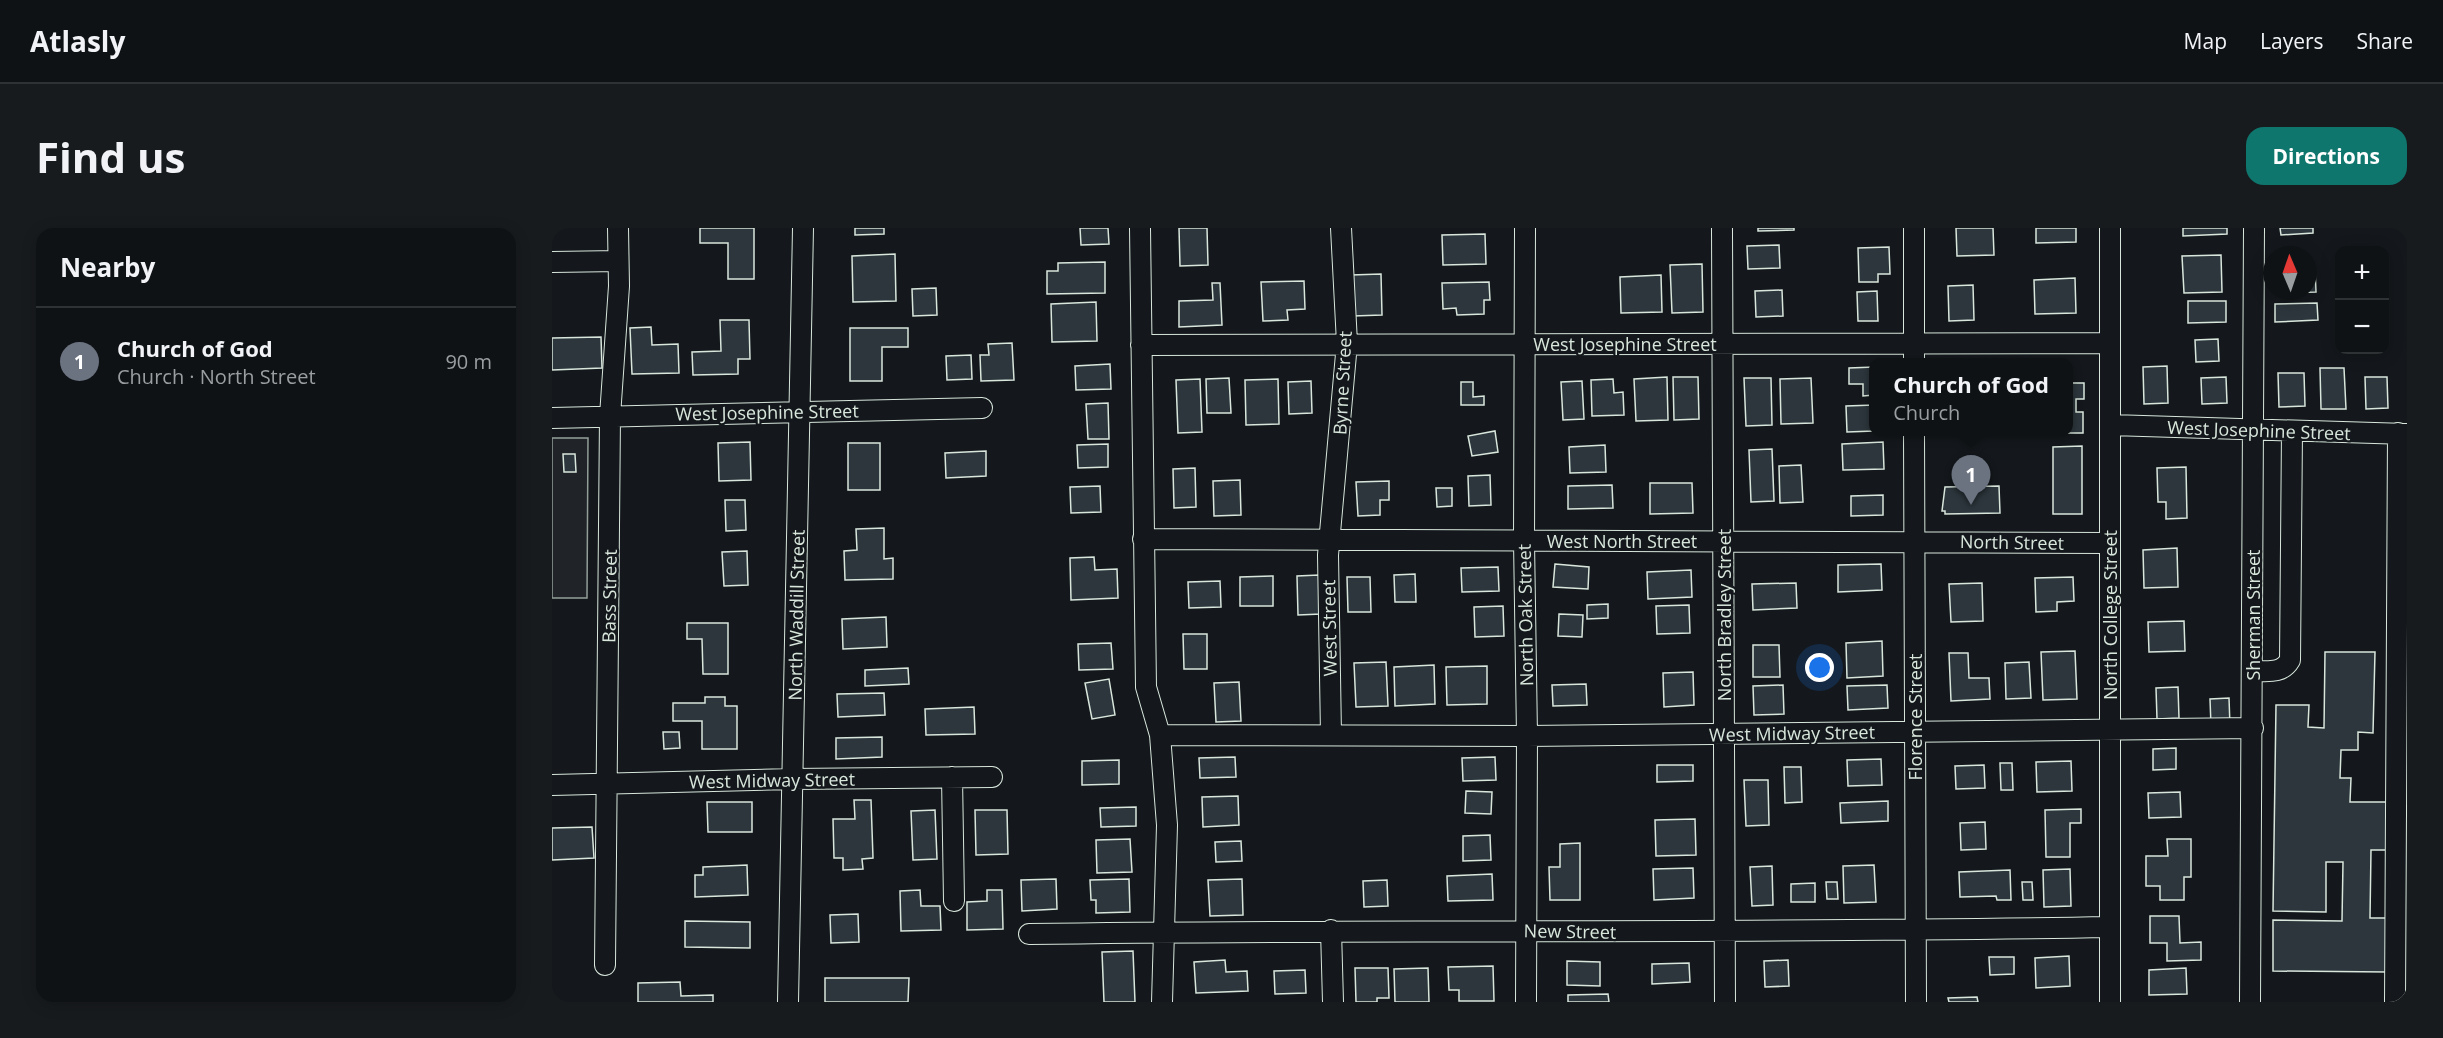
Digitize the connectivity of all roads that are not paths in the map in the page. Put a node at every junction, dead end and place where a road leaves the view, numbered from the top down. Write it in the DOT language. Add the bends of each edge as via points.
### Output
graph roads {
  1 [pos="618,228"];
  2 [pos="803,228"];
  3 [pos="1140,228"];
  4 [pos="1341,228"];
  5 [pos="1526,228"];
  6 [pos="1722,228"];
  7 [pos="1914,228"];
  8 [pos="2110,228"];
  9 [pos="2254,228"];
  10 [pos="618,261"];
  11 [pos="552,262"];
  12 [pos="1347,343"];
  13 [pos="2110,343"];
  14 [pos="1526,344"];
  15 [pos="1724,344"];
  16 [pos="1141,345"];
  17 [pos="1914,353"];
  18 [pos="982,408"];
  19 [pos="801,411"];
  20 [pos="610,416"];
  21 [pos="552,418"];
  22 [pos="2111,426"];
  23 [pos="2252,430"];
  24 [pos="2292,431"];
  25 [pos="2402,434"];
  26 [pos="1914,436"];
  27 [pos="1331,538"];
  28 [pos="1143,539"];
  29 [pos="1524,541"];
  30 [pos="1724,541"];
  31 [pos="1914,541"];
  32 [pos="2109,543"];
  33 [pos="2253,671"];
  34 [pos="2253,728"];
  35 [pos="2111,730"];
  36 [pos="1915,732"];
  37 [pos="1725,734"];
  38 [pos="1160,735"];
  39 [pos="1330,735"];
  40 [pos="1527,736"];
  41 [pos="2402,738"];
  42 [pos="952,777"];
  43 [pos="992,777"];
  44 [pos="792,779"];
  45 [pos="607,784"];
  46 [pos="552,785"];
  47 [pos="954,901"];
  48 [pos="2401,905"];
  49 [pos="2110,927"];
  50 [pos="1331,930"];
  51 [pos="1525,930"];
  52 [pos="1916,931"];
  53 [pos="1166,932"];
  54 [pos="1725,932"];
  55 [pos="1029,934"];
  56 [pos="605,965"];
  57 [pos="788,1002"];
  58 [pos="1162,1002"];
  59 [pos="1333,1002"];
  60 [pos="1526,1002"];
  61 [pos="1725,1002"];
  62 [pos="1916,1002"];
  63 [pos="2110,1002"];
  64 [pos="2250,1002"];
  65 [pos="2395,1002"];
  1 -- 10 [label="street, Bass Street"];
  2 -- 19 [label="street, North Waddill Street"];
  3 -- 16 [label="street"];
  4 -- 12 [label="street, Byrne Street"];
  5 -- 14 [label="street, North Oak Street"];
  6 -- 15 [label="street, North Bradley Street"];
  7 -- 17 [label="street"];
  8 -- 13 [label="street, North College Street"];
  9 -- 23 [label="street, Sherman Street"];
  10 -- 11 [label="street"];
  10 -- 20 [label="street, Bass Street"];
  12 -- 14 [label="street, West Josephine Street"];
  12 -- 16 [label="street, West Josephine Street"];
  12 -- 27 [label="street, Byrne Street"];
  13 -- 17 [label="street, West Josephine Street"];
  13 -- 22 [label="street, North College Street"];
  14 -- 15 [label="street, West Josephine Street"];
  14 -- 29 [label="street, North Oak Street"];
  15 -- 17 [label="street, West Josephine Street"];
  15 -- 30 [label="street, North Bradley Street"];
  16 -- 28 [label="street"];
  18 -- 19 [label="street, West Josephine Street"];
  19 -- 20 [label="street, West Josephine Street"];
  19 -- 44 [label="street, North Waddill Street"];
  20 -- 21 [label="street, West Josephine Street"];
  20 -- 45 [label="street, Bass Street"];
  22 -- 23 [label="street, West Josephine Street"];
  22 -- 32 [label="street, North College Street"];
  23 -- 24 [label="street, West Josephine Street"];
  23 -- 33 [label="street, Sherman Street"];
  24 -- 25 [label="street, West Josephine Street"];
  24 -- 33 [label="street" via="2290,660 2280,670"];
  25 -- 41 [label="street"];
  26 -- 31 [label="street, Florence Street"];
  27 -- 28 [label="street"];
  27 -- 29 [label="street, West North Street"];
  27 -- 39 [label="street, West Street"];
  28 -- 38 [label="street" via="1146,687"];
  29 -- 30 [label="street, West North Street"];
  29 -- 40 [label="street, North Oak Street"];
  30 -- 31 [label="street, West North Street"];
  30 -- 37 [label="street, North Bradley Street"];
  31 -- 32 [label="street, North Street"];
  31 -- 36 [label="street, Florence Street"];
  32 -- 35 [label="street, North College Street"];
  33 -- 34 [label="street, Sherman Street"];
  34 -- 35 [label="street, West Midway Street"];
  34 -- 64 [label="street, Sherman Street"];
  35 -- 36 [label="street, West Midway Street"];
  35 -- 49 [label="street, North College Street"];
  36 -- 37 [label="street, West Midway Street"];
  36 -- 52 [label="street, Florence Street"];
  37 -- 40 [label="street, West Midway Street"];
  37 -- 54 [label="street, North Bradley Street"];
  38 -- 39 [label="street"];
  38 -- 53 [label="street" via="1167,825"];
  39 -- 40 [label="street, West Midway Street"];
  40 -- 51 [label="street, North Oak Street"];
  41 -- 48 [label="street"];
  42 -- 43 [label="street, West Midway Street"];
  42 -- 44 [label="street, West Midway Street"];
  42 -- 47 [label="street"];
  44 -- 45 [label="street, West Midway Street"];
  44 -- 57 [label="street, North Waddill Street"];
  45 -- 46 [label="street, West Midway Street"];
  45 -- 56 [label="street, Bass Street"];
  48 -- 65 [label="street"];
  49 -- 52 [label="street, New Street"];
  49 -- 63 [label="street, North College Street"];
  50 -- 51 [label="street, New Street"];
  50 -- 53 [label="street, New Street"];
  50 -- 59 [label="street"];
  51 -- 54 [label="street, New Street"];
  51 -- 60 [label="street, North Oak Street"];
  52 -- 54 [label="street, New Street"];
  52 -- 62 [label="street, Florence Street"];
  53 -- 55 [label="street, New Street"];
  53 -- 58 [label="street"];
  54 -- 61 [label="street, North Bradley Street"];
}
